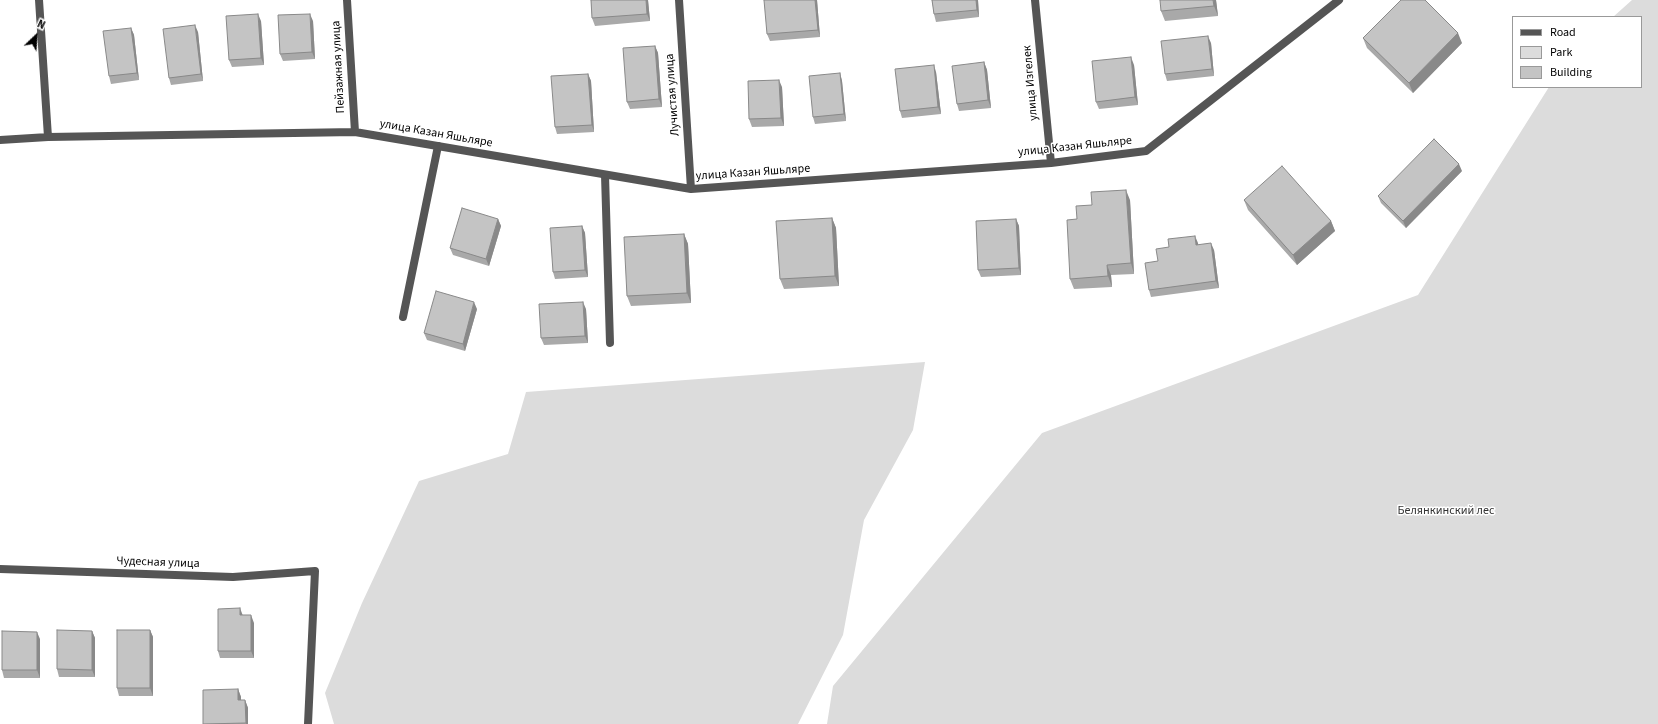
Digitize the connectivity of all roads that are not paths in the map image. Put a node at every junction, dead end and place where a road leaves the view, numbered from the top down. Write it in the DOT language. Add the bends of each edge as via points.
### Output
graph roads {
  1 [pos="39,0"];
  2 [pos="347,0"];
  3 [pos="679,0"];
  4 [pos="1035,0"];
  5 [pos="1339,0"];
  6 [pos="354,132"];
  7 [pos="48,137"];
  8 [pos="0,140"];
  9 [pos="438,146"];
  10 [pos="1051,163"];
  11 [pos="605,175"];
  12 [pos="691,189"];
  13 [pos="403,317"];
  14 [pos="610,343"];
  15 [pos="0,570"];
  16 [pos="308,724"];
  1 -- 7 [label="street"];
  2 -- 6 [label="street, Пейзажная улица"];
  3 -- 12 [label="street, Лучистая улица"];
  4 -- 10 [label="street, улица Изгелек"];
  5 -- 10 [label="street, улица Казан Яшьляре" via="1146,152"];
  6 -- 7 [label="street, улица Казан Яшьляре"];
  6 -- 9 [label="street, улица Казан Яшьляре"];
  7 -- 8 [label="street, улица Казан Яшьляре"];
  9 -- 11 [label="street, улица Казан Яшьляре"];
  9 -- 13 [label="street"];
  10 -- 12 [label="street, улица Казан Яшьляре"];
  11 -- 12 [label="street, улица Казан Яшьляре"];
  11 -- 14 [label="street"];
  15 -- 16 [label="street, Чудесная улица" via="233,577 314,571"];
}
